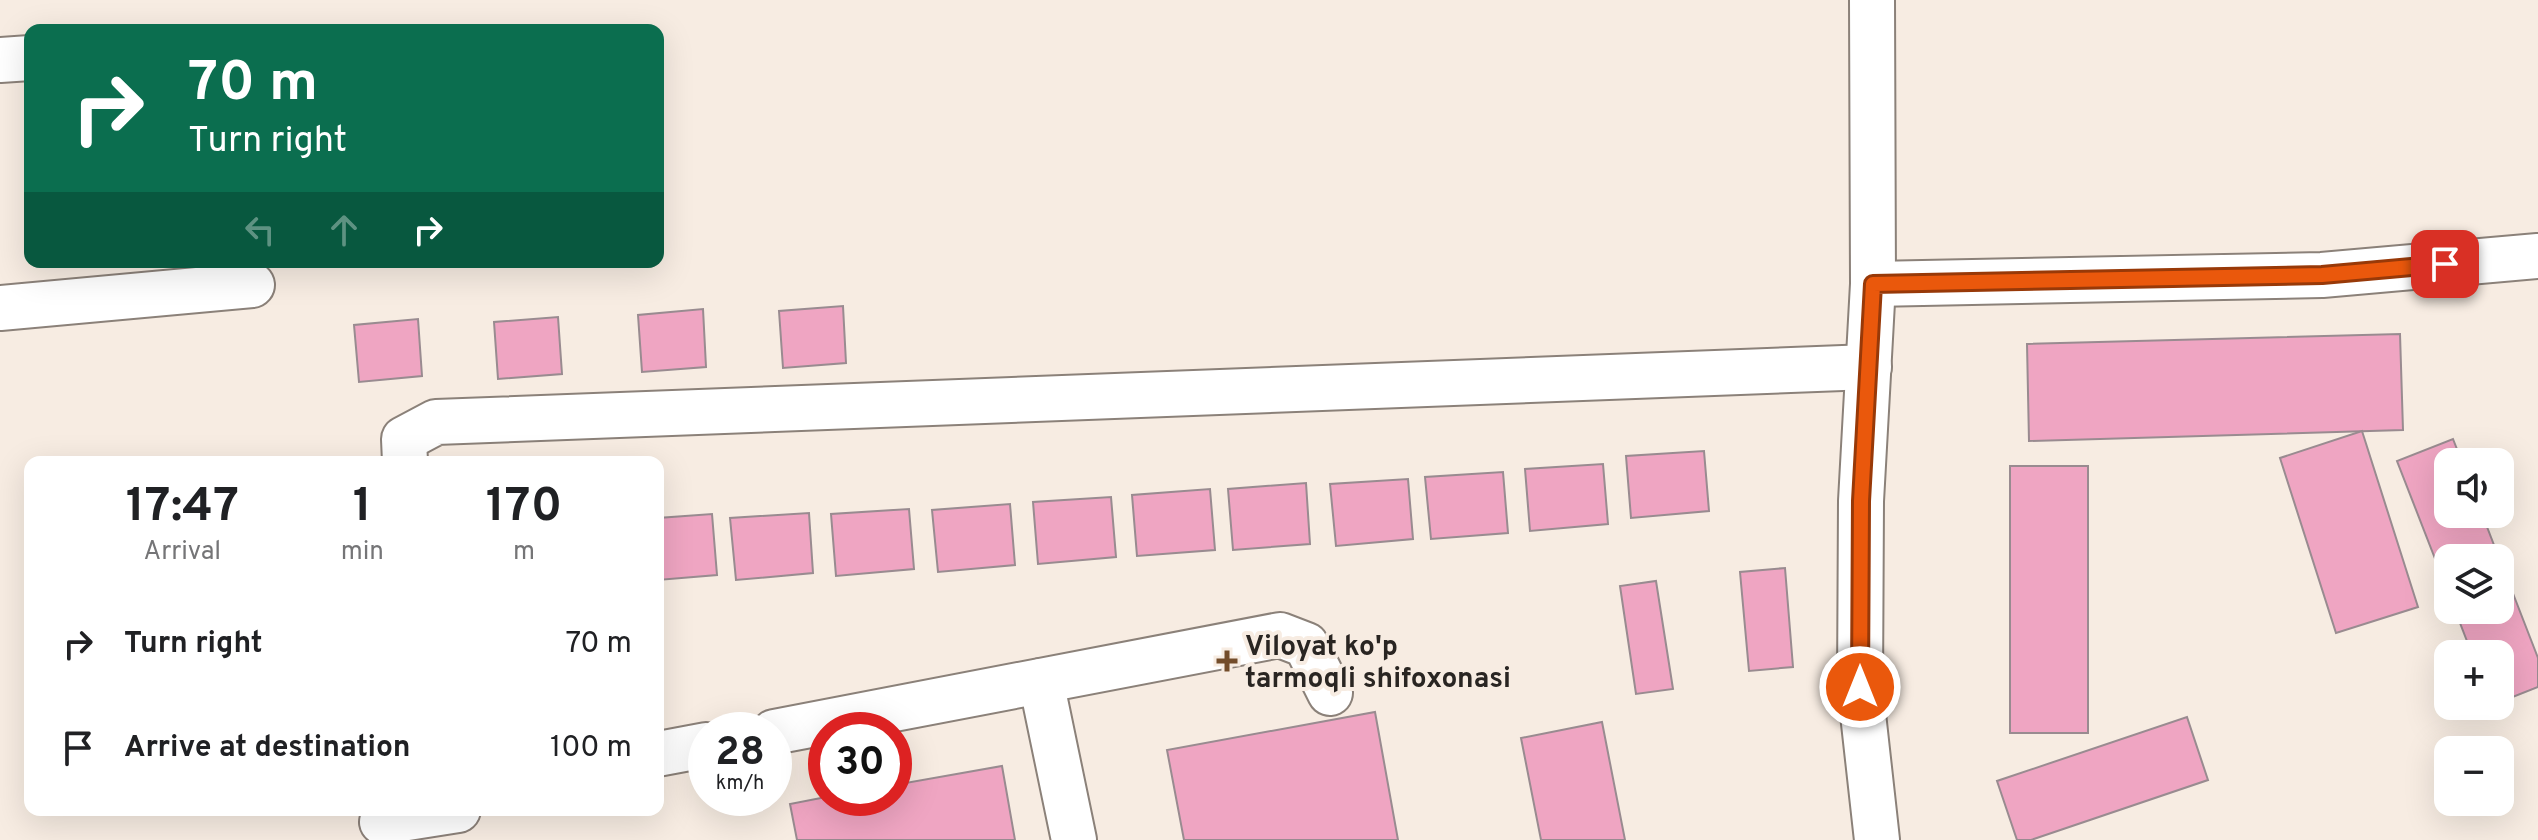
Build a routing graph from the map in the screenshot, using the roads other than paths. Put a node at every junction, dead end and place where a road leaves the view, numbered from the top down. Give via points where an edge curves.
1 (1872, 0) edge
2 (24, 58) edge
3 (0, 60) edge
4 (2538, 256) edge
5 (1873, 284) junction
6 (252, 285) dead end
7 (0, 308) edge
8 (1869, 367) junction
9 (405, 456) edge
10 (1041, 681) junction
11 (1330, 693) dead end
12 (792, 729) edge
13 (688, 748) edge
14 (664, 753) edge
15 (426, 816) edge
16 (383, 824) edge
17 (1074, 840) edge
18 (1877, 840) edge

1 - 5 street
2 - 3 street
4 - 5 street via 2322,275
5 - 8 street
6 - 7 street
8 - 9 street via 436,422 404,439
8 - 18 street via 1861,501 1860,687
10 - 11 street via 1280,635 1306,645
10 - 12 street
10 - 17 street
13 - 14 street
15 - 16 street

